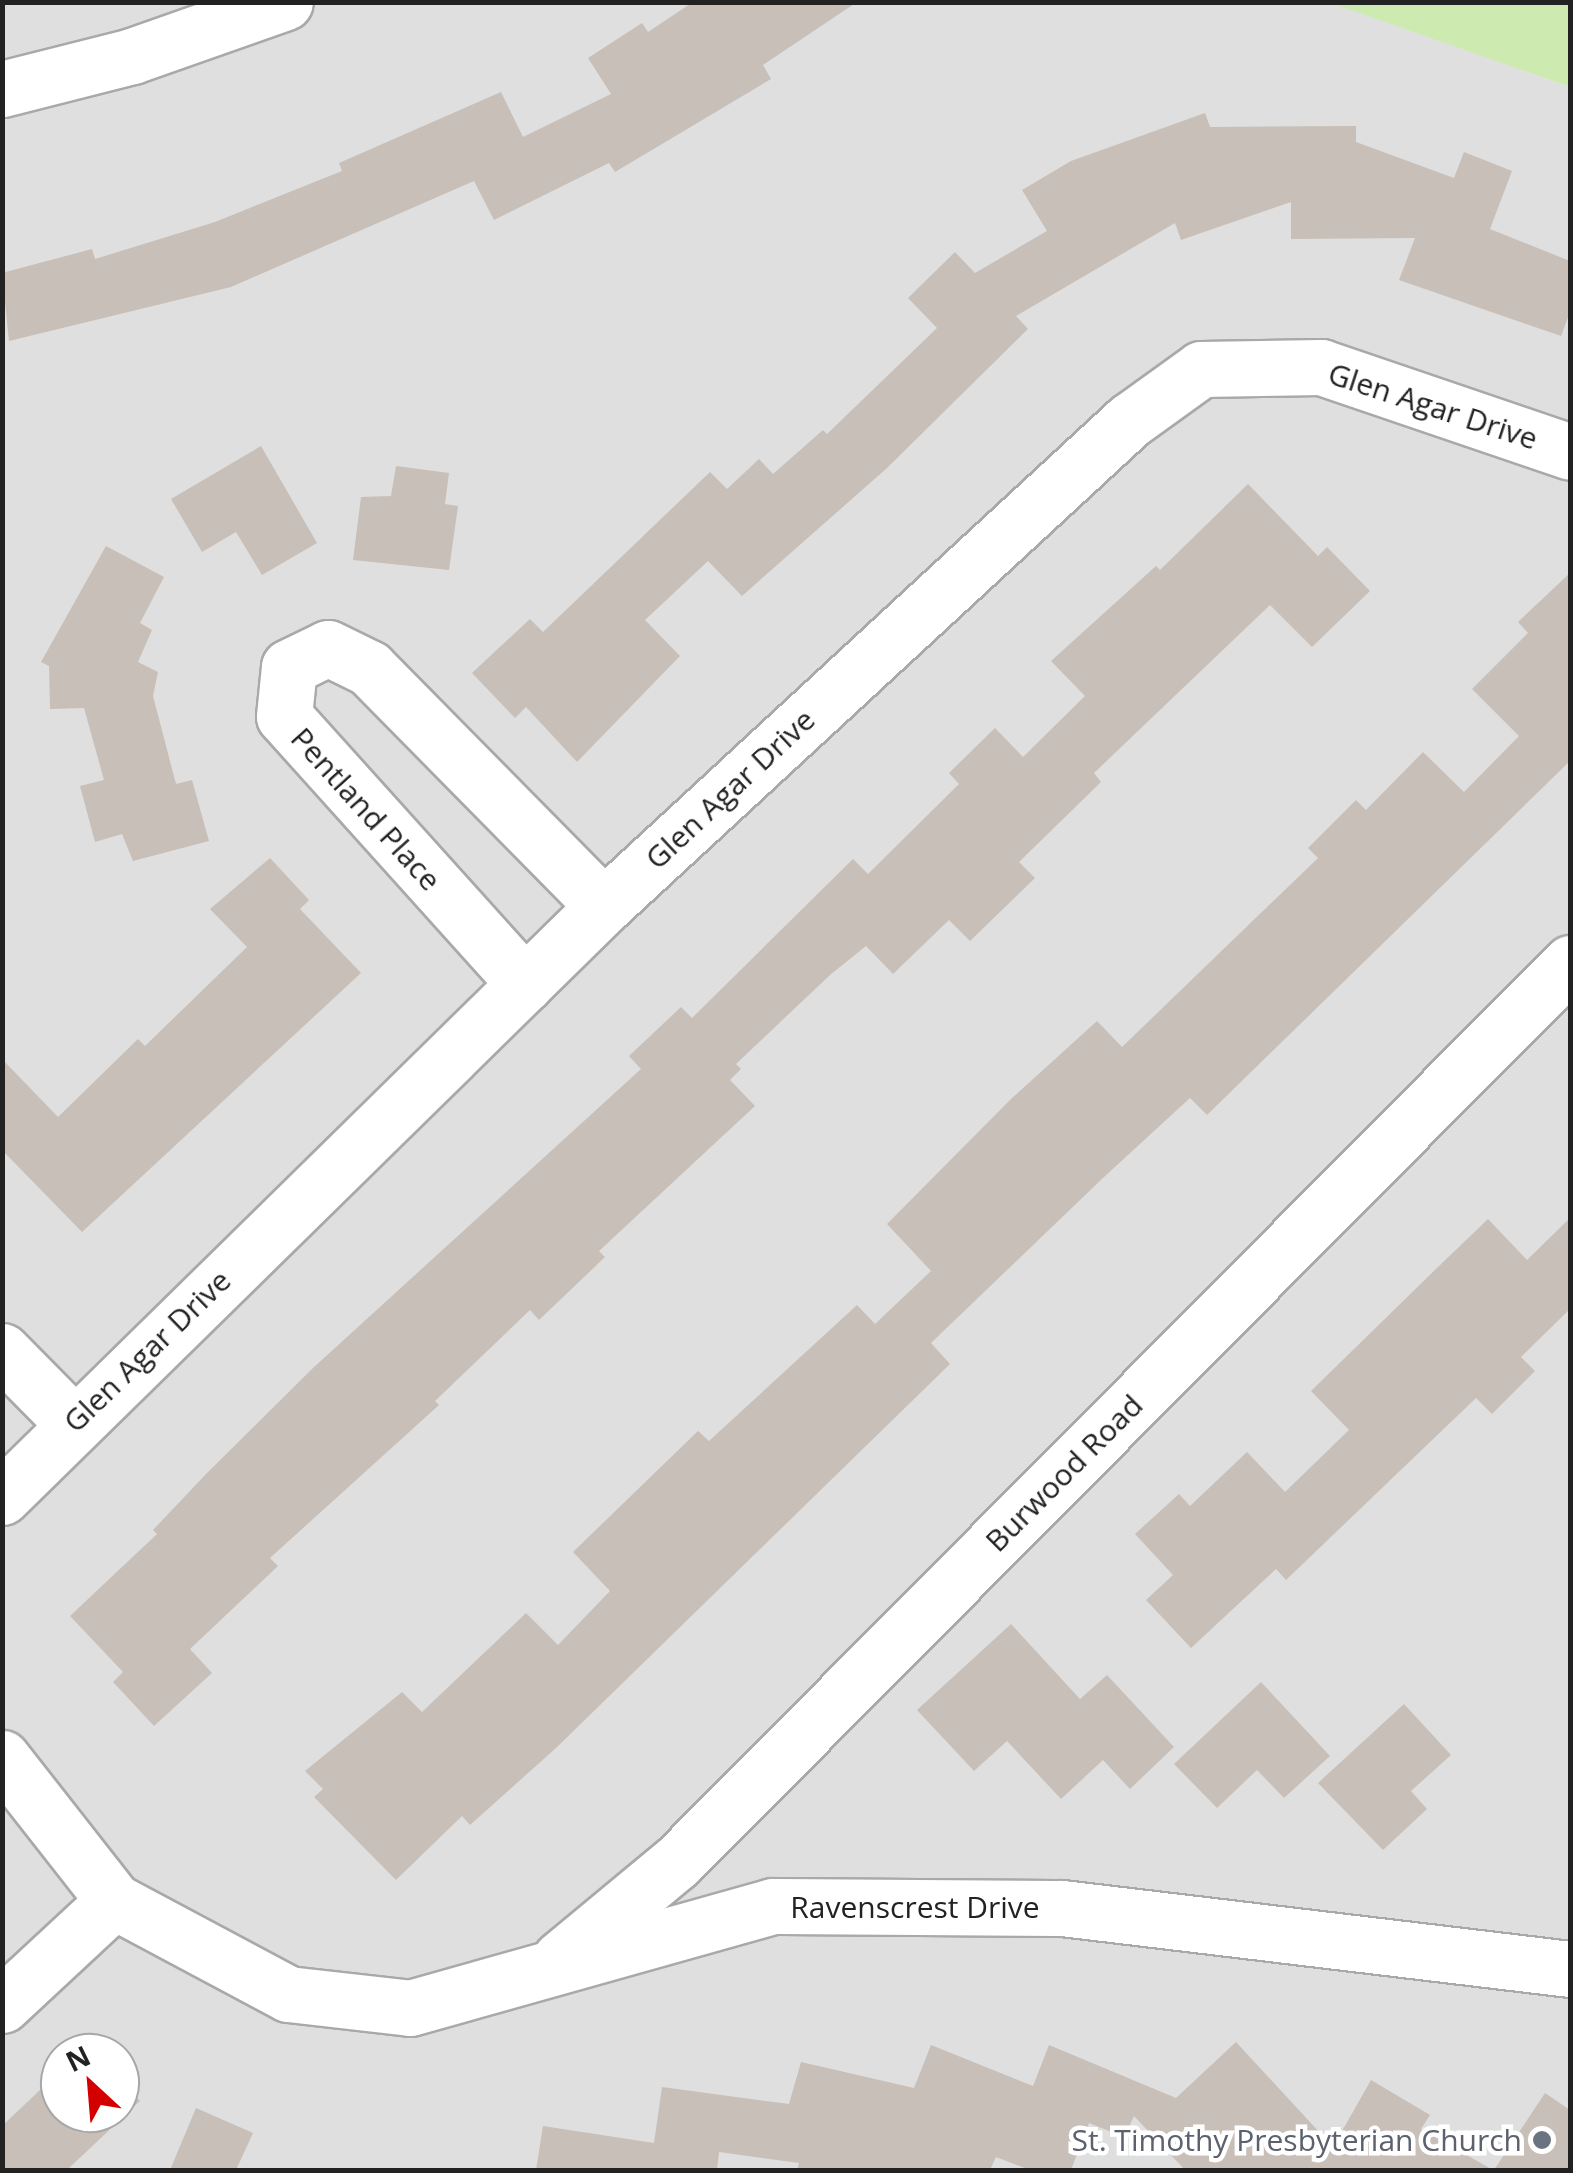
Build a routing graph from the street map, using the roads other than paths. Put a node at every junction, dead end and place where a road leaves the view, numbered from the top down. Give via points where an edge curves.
1 (285, 2) edge
2 (2, 90) edge
3 (1570, 452) edge
4 (604, 906) junction
5 (1570, 963) edge
6 (526, 984) junction
7 (2, 1351) edge
8 (72, 1422) junction
9 (2, 1497) edge
10 (2, 1758) edge
11 (114, 1902) junction
12 (1570, 1970) edge
13 (546, 1971) junction
14 (2, 2006) edge

1 - 2 street via 132,56
3 - 4 street, Glen Agar Drive via 1321,368 1201,369 1129,422
4 - 6 street, Glen Agar Drive
4 - 6 street, Pentland Place via 370,668 328,648 288,667 284,716
5 - 13 street, Burwood Road via 677,1862
6 - 8 street, Glen Agar Drive
7 - 8 street
8 - 9 street, Glen Agar Drive
10 - 11 street
11 - 13 street, Ravenscrest Drive via 288,1994 410,2008
11 - 14 street
12 - 13 street, Ravenscrest Drive via 1062,1908 773,1906

